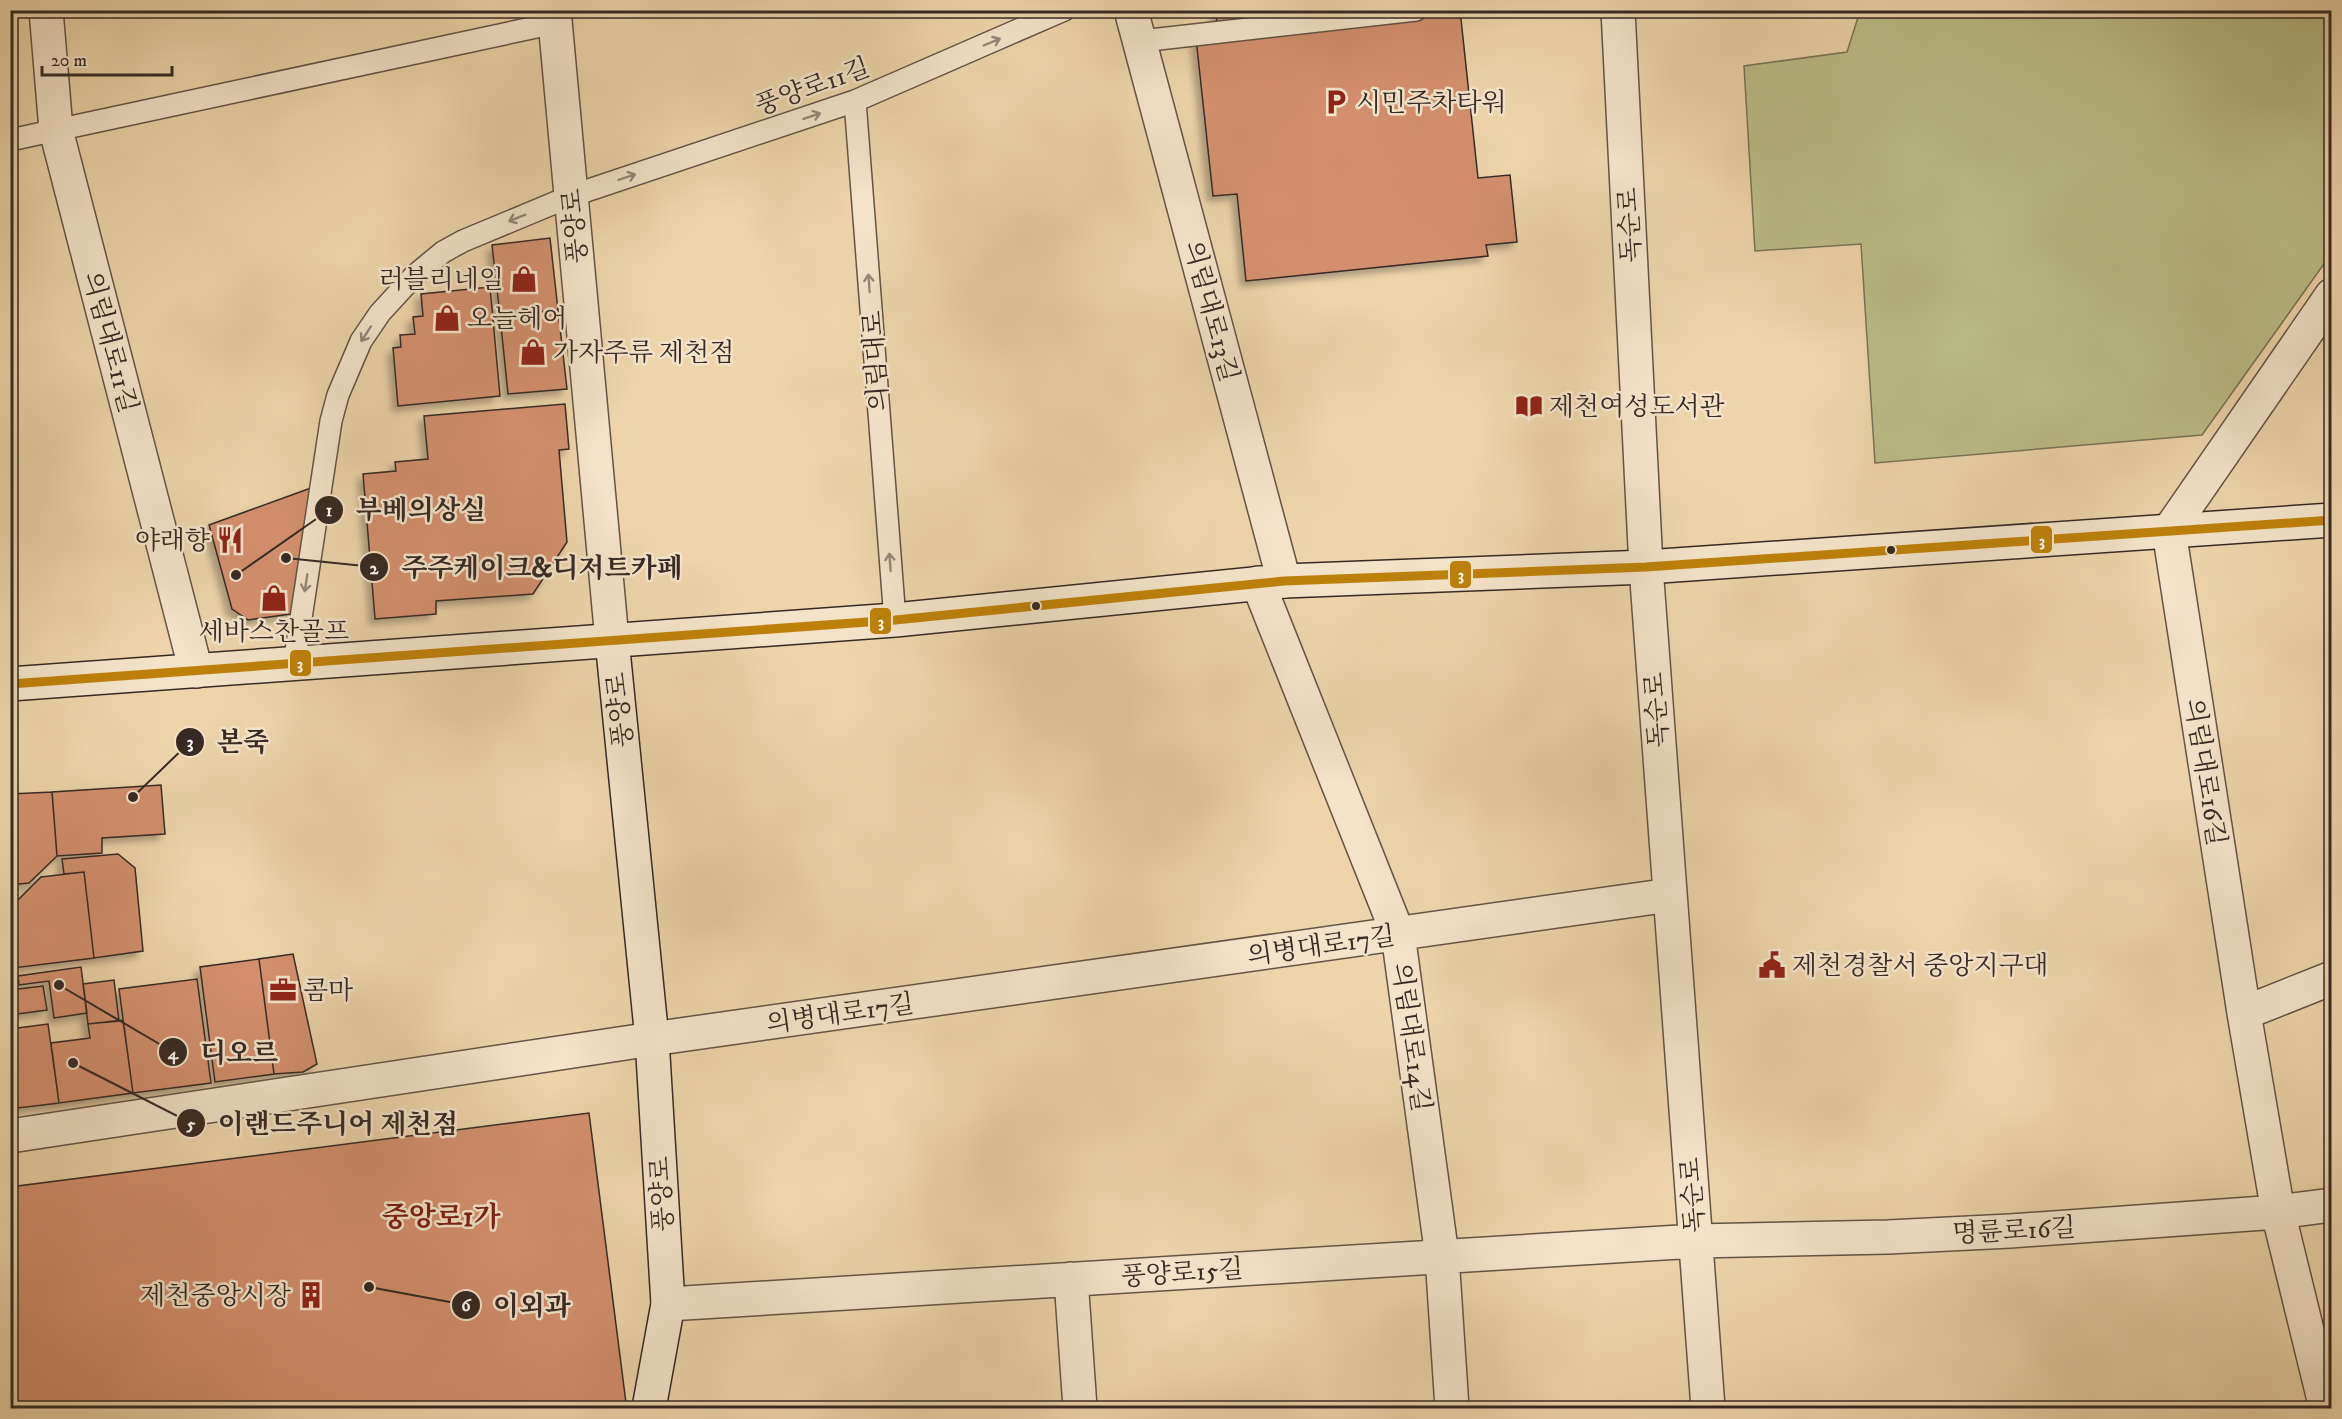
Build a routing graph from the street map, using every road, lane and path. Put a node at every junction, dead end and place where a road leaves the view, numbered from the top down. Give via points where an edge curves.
1 (45, 10) edge
2 (1064, 10) edge
3 (1416, 10) edge
4 (1618, 10) edge
5 (554, 17) edge
6 (1136, 26) edge
7 (855, 101) junction
8 (56, 130) junction
9 (10, 140) edge
10 (571, 196) junction
11 (2331, 295) edge
12 (2331, 520) edge
13 (2169, 531) junction
14 (1646, 567) junction
15 (1271, 582) junction
16 (895, 620) junction
17 (612, 640) junction
18 (294, 664) junction
19 (196, 671) junction
20 (10, 684) edge
21 (1670, 895) junction
22 (1398, 934) junction
23 (2331, 978) edge
24 (2244, 1013) junction
25 (652, 1039) junction
26 (10, 1136) edge
27 (2331, 1205) edge
28 (2278, 1212) junction
29 (1696, 1241) junction
30 (1442, 1256) junction
31 (1071, 1279) junction
32 (668, 1304) junction
33 (649, 1408) edge
34 (1080, 1408) edge
35 (1452, 1408) edge
36 (1708, 1408) edge
37 (2326, 1408) edge

1 - 8 street, 의림대로11길
7 -> 2 lane, 풍양로11길
3 - 6 lane, 의림대로13길
4 - 14 street, 독순로
5 - 8 lane
5 - 10 street, 풍양로
6 - 15 street, 의림대로13길
10 -> 7 lane, 풍양로11길
16 -> 7 lane, 의림대로
8 - 9 lane
8 - 19 street, 의림대로11길
10 - 17 street, 풍양로
10 -> 18 lane, 풍양로11길 via 442,252 380,313 361,341 331,421
11 - 13 street
12 - 13 street
13 - 14 street
13 - 24 street, 의림대로16길
14 - 15 street
14 - 21 street, 독순로
15 - 16 street
15 - 22 street, 의림대로14길
16 - 17 street
17 - 18 street
17 - 25 street, 풍양로
18 - 19 street
19 - 20 street
21 - 22 street, 의병대로17길
21 - 29 street, 독순로
22 - 25 street, 의병대로17길
22 - 30 street, 의림대로14길
23 - 24 street
24 - 28 street, 의림대로16길
25 - 26 street, 의병대로17길
25 - 32 street, 풍양로
27 - 28 street, 명륜로16길
28 - 29 street, 명륜로16길 via 1977,1233
28 - 37 street, 의림대로16길
29 - 30 street, 풍양로15길
29 - 36 street, 독순로
30 - 31 street, 풍양로15길
30 - 35 street, 의림대로14길
31 - 32 street, 풍양로15길
31 - 34 street
32 - 33 street, 풍양로

